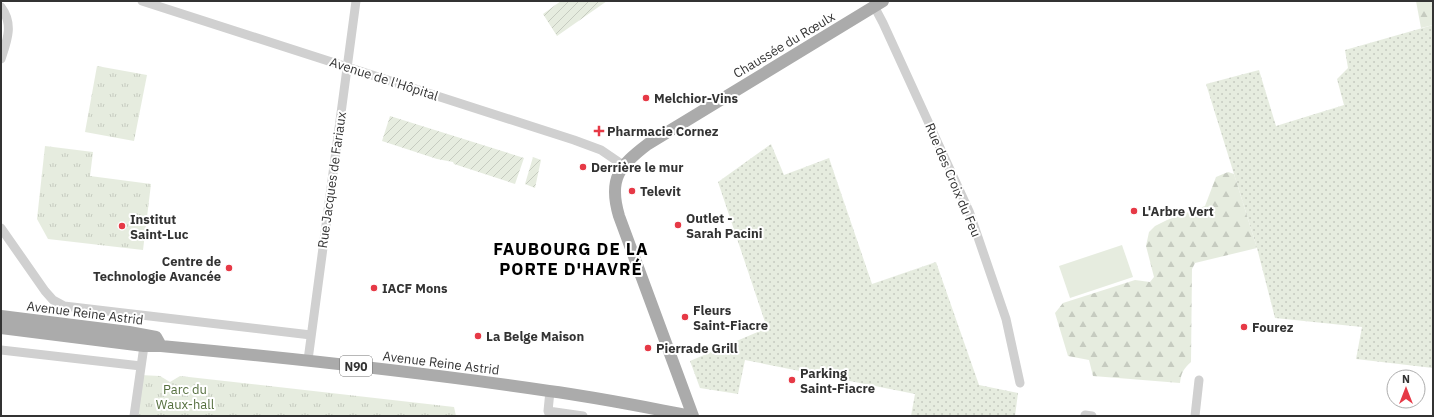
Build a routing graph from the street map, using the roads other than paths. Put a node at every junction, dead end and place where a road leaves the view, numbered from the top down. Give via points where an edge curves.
1 (142, 1) edge
2 (356, 1) edge
3 (878, 4) edge
4 (1, 7) edge
5 (1, 59) edge
6 (347, 66) junction
7 (623, 165) junction
8 (1, 228) edge
9 (1, 309) edge
10 (1, 316) edge
11 (27, 320) junction
12 (1, 328) edge
13 (311, 335) junction
14 (144, 346) junction
15 (161, 346) junction
16 (1, 350) edge
17 (308, 360) junction
18 (141, 366) junction
19 (1199, 380) dead end
20 (1020, 383) dead end
21 (550, 391) junction
22 (549, 413) edge
23 (134, 416) edge
24 (583, 416) edge
25 (692, 416) edge
26 (1196, 416) edge

1 - 6 street, Avenue de l'Hôpital
2 - 6 street, Rue Jacques de Fariaux
3 - 7 main road, Chaussée du Rœulx via 648,144
3 - 20 street, Rue des Croix du Feu via 883,23 969,211 1006,319
4 - 5 street via 9,23 9,36
6 - 7 street, Avenue de l'Hôpital via 574,140 600,150
6 - 13 street, Rue Jacques de Fariaux
7 - 25 main road, Chaussée du Rœulx via 614,193 617,210
8 - 13 street, Avenue Reine Astrid via 45,291 53,300 64,306
9 - 11 main road via 18,311
10 - 11 main road, Avenue Reine Astrid
11 - 15 main road, Avenue Reine Astrid via 156,337
12 - 14 main road, Avenue Reine Astrid / N90
13 - 17 street, Rue Jacques de Fariaux
14 - 15 main road, Avenue Reine Astrid / N90
14 - 18 street
15 - 17 main road, Avenue Reine Astrid / N90
16 - 18 street
17 - 21 main road, Avenue Reine Astrid / N90
18 - 23 street
19 - 26 street
21 - 22 street
21 - 25 main road, Avenue Reine Astrid / N90
22 - 24 street

